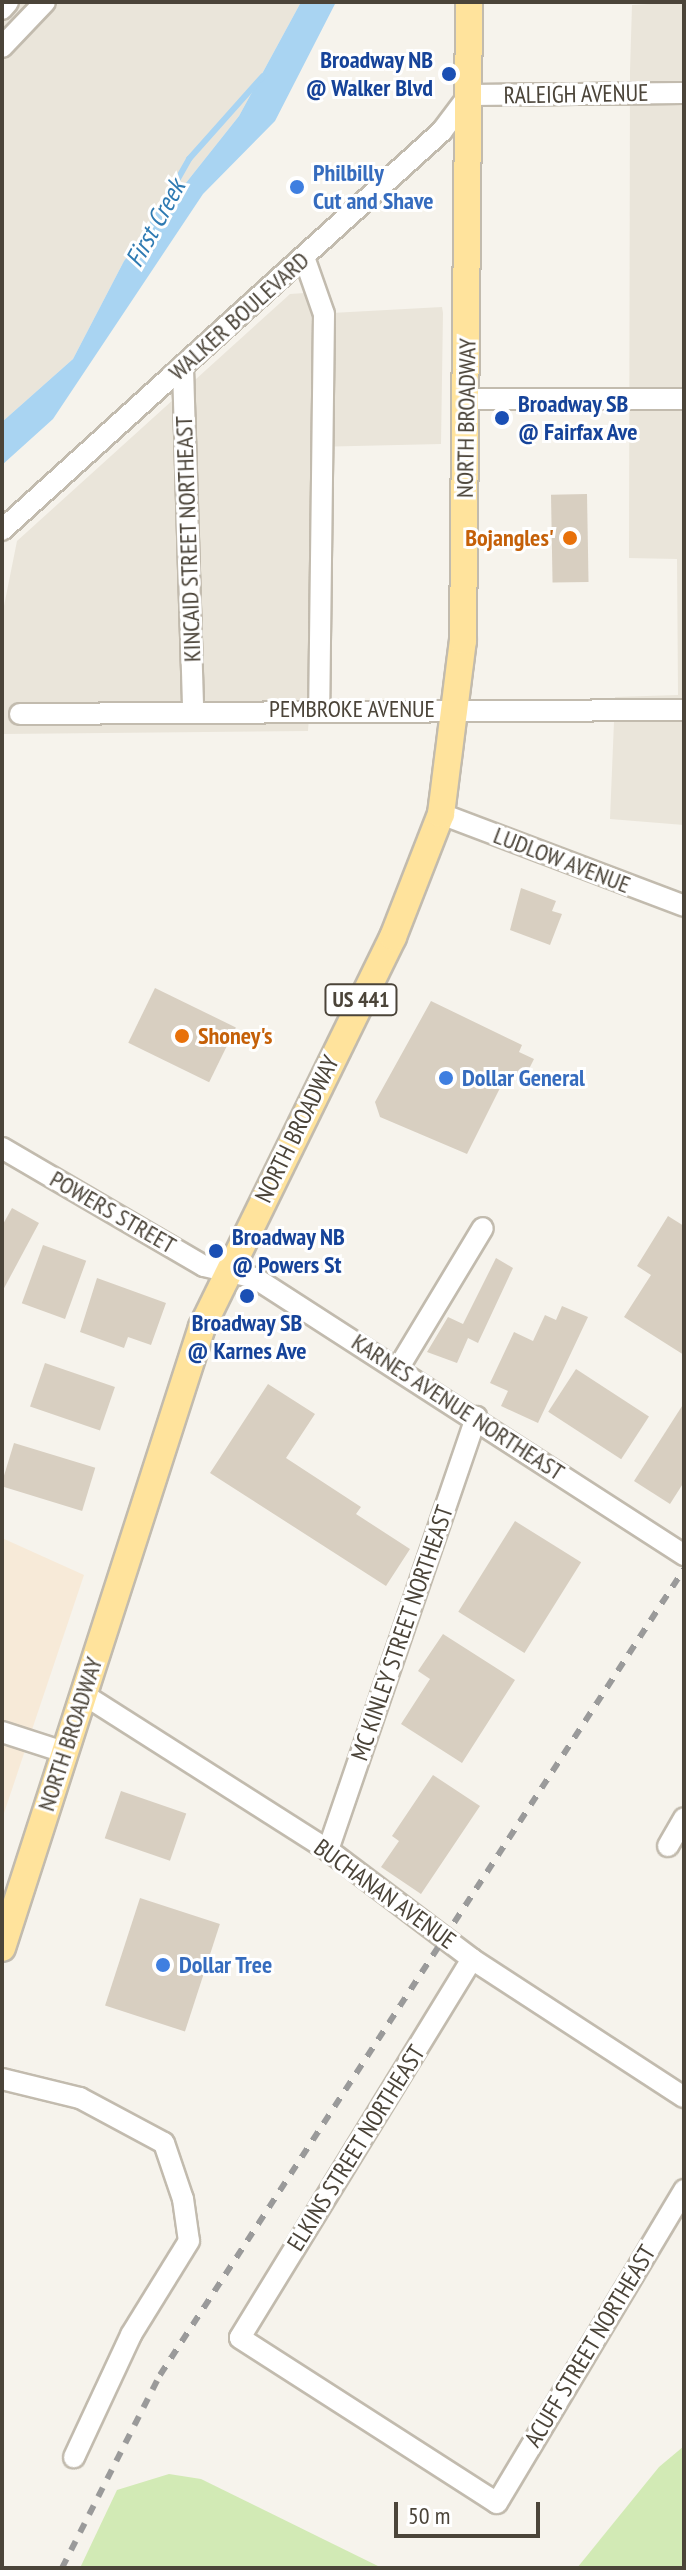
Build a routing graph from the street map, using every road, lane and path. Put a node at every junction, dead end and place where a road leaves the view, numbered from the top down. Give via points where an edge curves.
1 (8, 2) edge
2 (45, 2) edge
3 (469, 2) edge
4 (2, 9) edge
5 (2, 47) edge
6 (684, 93) edge
7 (469, 95) junction
8 (304, 257) junction
9 (183, 368) junction
10 (467, 399) junction
11 (684, 399) edge
12 (2, 530) edge
13 (458, 708) junction
14 (319, 709) junction
15 (193, 710) junction
16 (684, 710) edge
17 (20, 714) dead end
18 (441, 814) junction
19 (684, 906) edge
20 (2, 1148) edge
21 (483, 1228) dead end
22 (227, 1269) junction
23 (399, 1367) junction
24 (476, 1417) junction
25 (684, 1555) edge
26 (83, 1694) junction
27 (2, 1732) edge
28 (64, 1752) junction
29 (684, 1818) edge
30 (668, 1846) dead end
31 (328, 1850) junction
32 (2, 1948) edge
33 (472, 1959) junction
34 (2, 2079) edge
35 (684, 2097) edge
36 (684, 2190) edge
37 (74, 2457) dead end
38 (497, 2503) joint

1 - 4 street
2 - 5 street
3 - 7 main road, NORTH BROADWAY / US 441
6 - 7 street, RALEIGH AVENUE
7 - 8 street, WALKER BOULEVARD via 442,131
7 - 10 main road, NORTH BROADWAY / US 441
8 - 9 street, WALKER BOULEVARD
8 - 14 street via 324,314
9 - 12 street, WALKER BOULEVARD
9 - 15 street, KINCAID STREET NORTHEAST
10 - 11 street
10 - 13 main road, NORTH BROADWAY / US 441
13 - 14 street, PEMBROKE AVENUE
13 - 16 street, PEMBROKE AVENUE
13 - 18 main road, NORTH BROADWAY / US 441
14 - 15 street, PEMBROKE AVENUE
15 - 17 street, PEMBROKE AVENUE
18 - 19 street, LUDLOW AVENUE
18 - 22 main road, NORTH BROADWAY / US 441 via 393,937
20 - 22 street, POWERS STREET via 204,1266
21 - 23 street
22 - 23 street, KARNES AVENUE NORTHEAST via 255,1278
22 - 26 main road, NORTH BROADWAY / US 441 via 202,1327
23 - 24 street, KARNES AVENUE NORTHEAST
24 - 25 street, KARNES AVENUE NORTHEAST
24 - 31 street, MC KINLEY STREET NORTHEAST
26 - 28 main road, NORTH BROADWAY / US 441
26 - 31 street, BUCHANAN AVENUE
27 - 28 street
28 - 32 main road, NORTH BROADWAY / US 441
29 - 30 street
31 - 33 street, BUCHANAN AVENUE
33 - 35 street, BUCHANAN AVENUE
33 - 38 street, ELKINS STREET NORTHEAST via 240,2338
34 - 37 street via 80,2098 164,2143 183,2199 189,2241 131,2335
36 - 38 street, ACUFF STREET NORTHEAST

